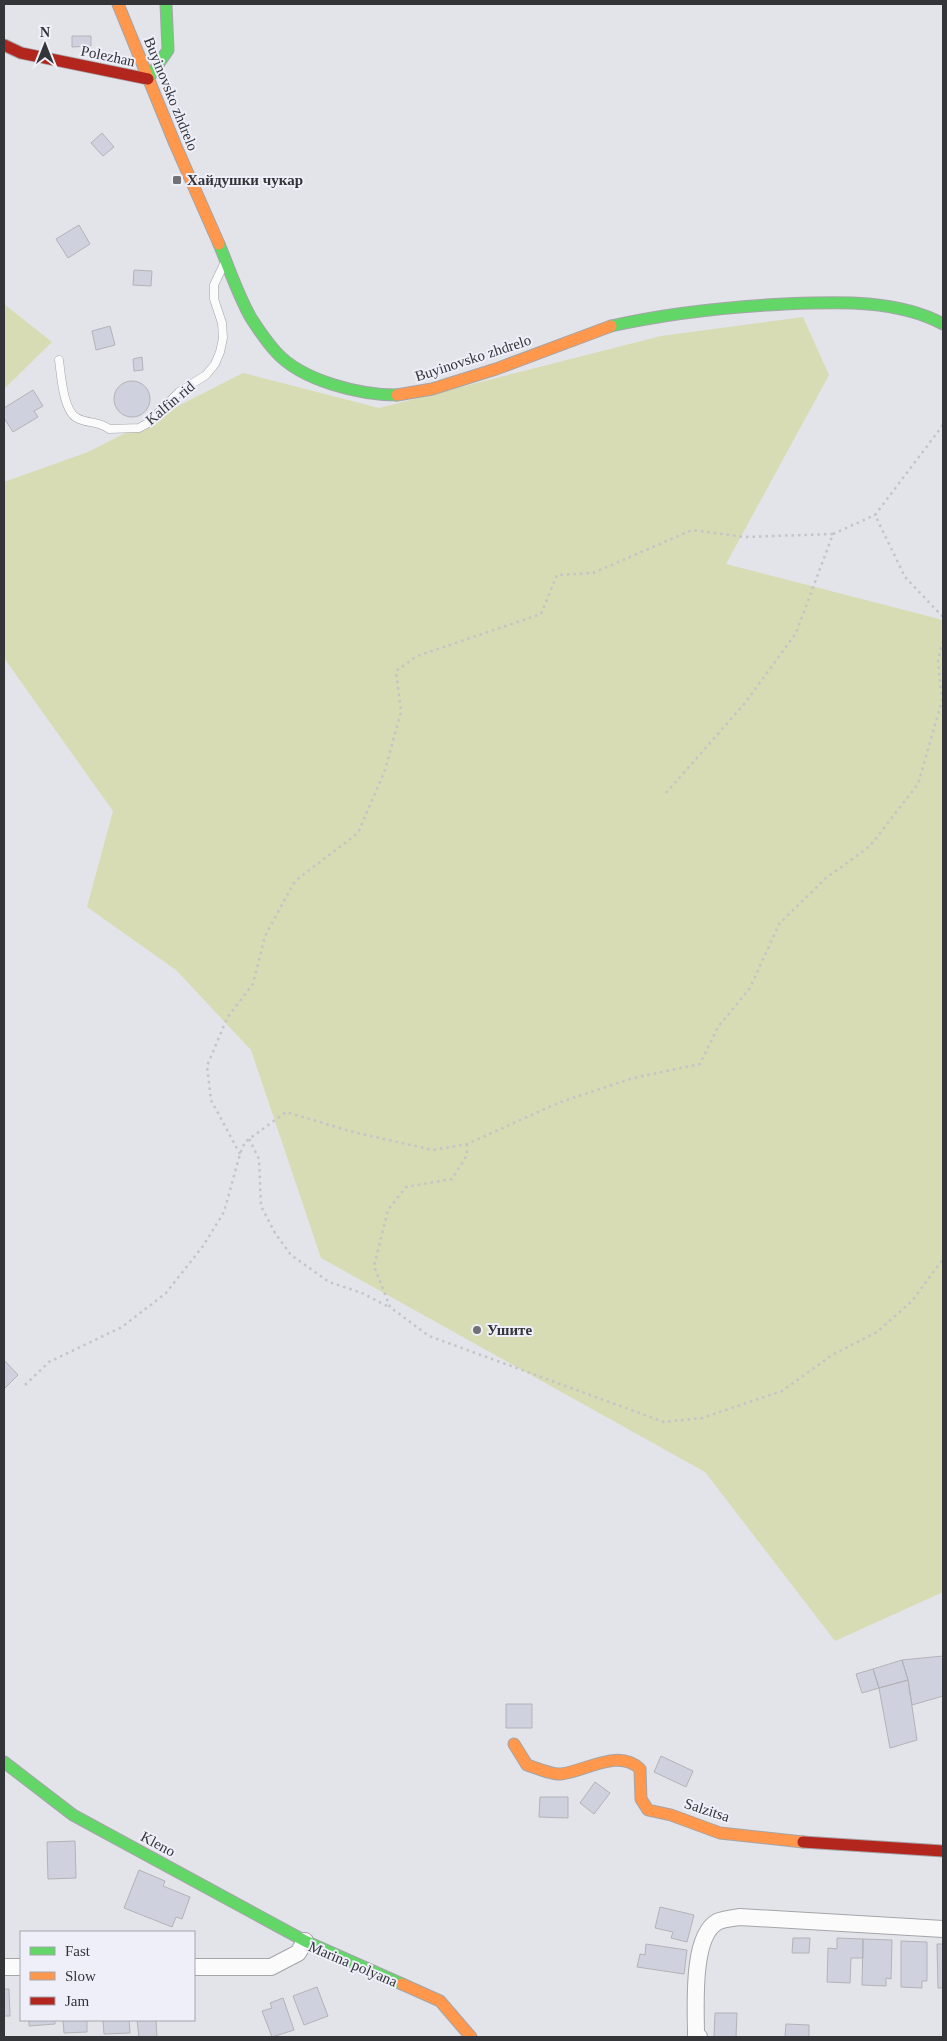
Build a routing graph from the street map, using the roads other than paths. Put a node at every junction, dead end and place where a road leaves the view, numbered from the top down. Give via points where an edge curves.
1 (118, 4) edge
2 (166, 4) edge
3 (4, 45) edge
4 (148, 80) junction
5 (225, 262) junction
6 (943, 324) edge
7 (59, 360) dead end
8 (514, 1744) dead end
9 (4, 1762) edge
10 (943, 1851) edge
11 (943, 1929) edge
12 (305, 1941) junction
13 (4, 1967) edge
14 (20, 1967) edge
15 (195, 1967) edge
16 (471, 2037) edge
17 (699, 2037) edge

1 - 4 street, Buyinovsko zhdrelo
2 - 4 street via 168,50
3 - 4 street, Polezhan via 22,53
4 - 5 street, Buyinovsko zhdrelo
5 - 6 street, Buyinovsko zhdrelo via 251,317 277,353 305,373 350,390 375,395 402,395 432,389 496,369 604,328 652,317 716,309 834,302 870,304 928,316
5 - 7 lane, Kalfin rid via 214,285 223,338 215,364 206,375 179,392 148,423 139,428 110,429 75,417 62,386
8 - 10 street, Salzitsa via 527,1765 560,1774 619,1759 635,1764 640,1769 641,1799 648,1810 671,1814 720,1833 796,1842
9 - 12 street, Kleno via 73,1815
11 - 17 street via 740,1917 717,1922 701,1942 695,1996 696,2035
12 - 15 street, Marina polyana via 298,1953 271,1967
12 - 16 street, Marina polyana via 440,2001
13 - 14 street

